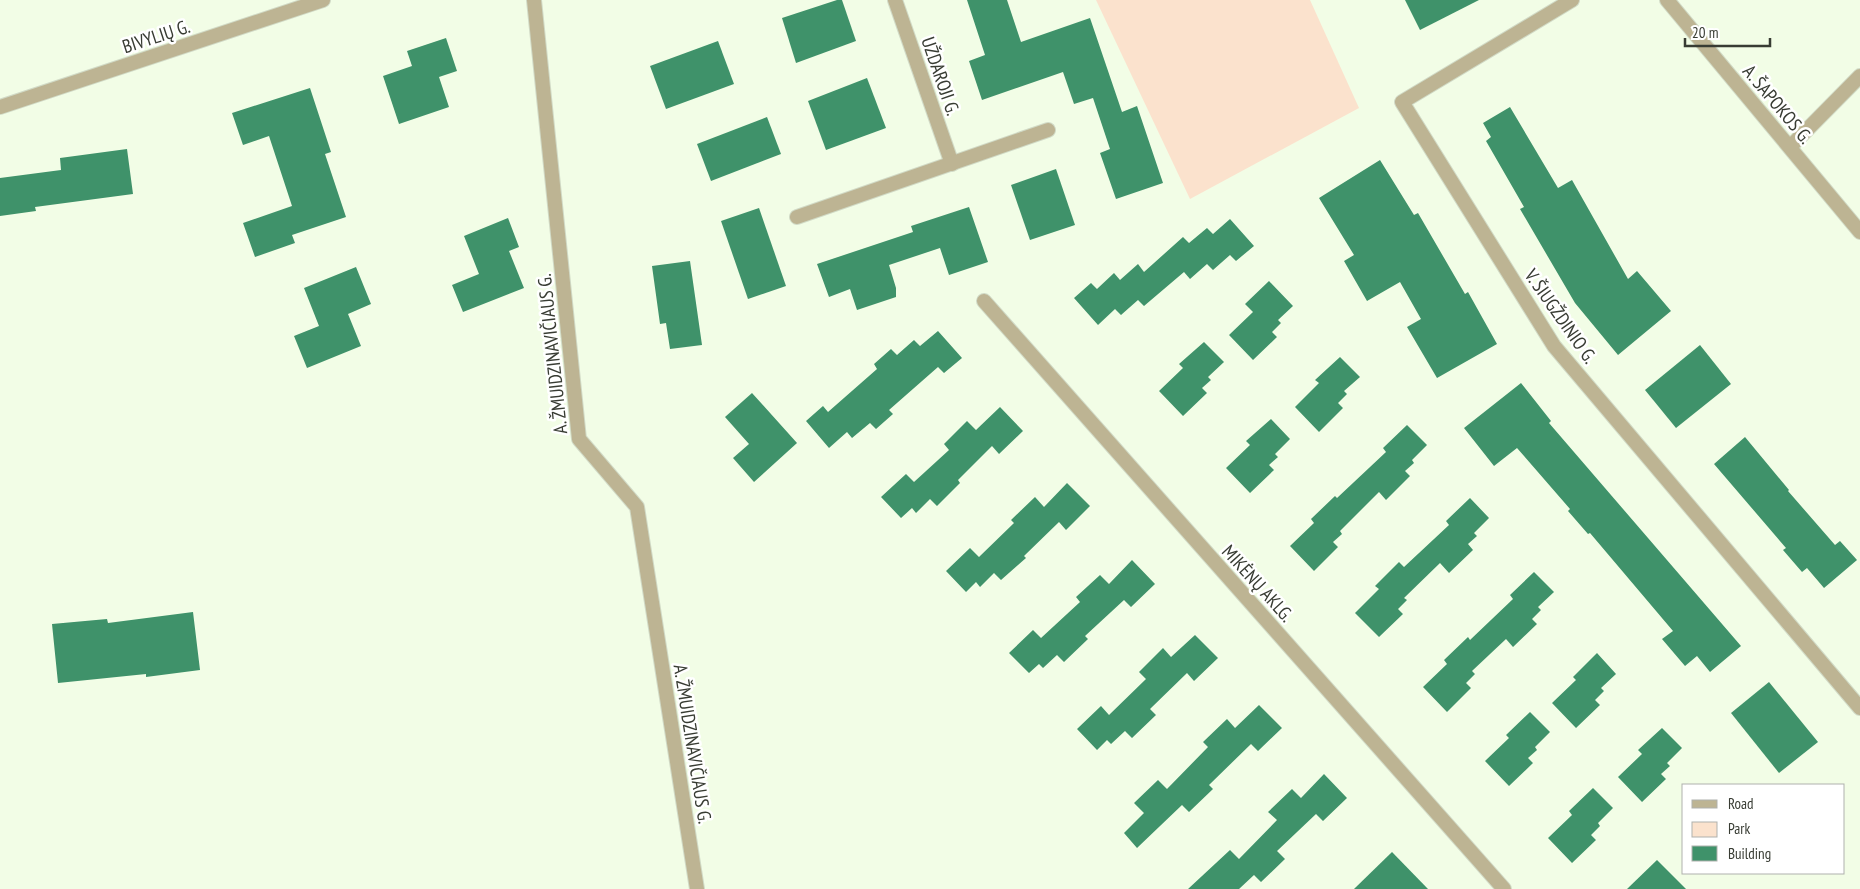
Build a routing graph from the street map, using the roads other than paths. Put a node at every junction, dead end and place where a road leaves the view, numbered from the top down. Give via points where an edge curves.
1 (324, 0) edge
2 (534, 0) edge
3 (894, 0) edge
4 (1572, 0) edge
5 (1667, 0) edge
6 (1860, 76) edge
7 (0, 107) edge
8 (1048, 130) dead end
9 (1790, 147) junction
10 (952, 164) junction
11 (797, 217) dead end
12 (1860, 232) edge
13 (984, 301) dead end
14 (1860, 708) edge
15 (697, 889) edge
16 (1504, 889) edge

1 - 7 street, BIVYLIŲ G.
2 - 15 street, A. ŽMUIDZINAVIČIAUS G. via 579,439 637,506
3 - 10 street, UŽDAROJI G.
4 - 14 street, V. ŠIUGŽDINIO G. via 1402,102 1554,346
5 - 9 street, A. ŠAPOKOS G.
6 - 9 street
8 - 10 street
9 - 12 street, A. ŠAPOKOS G.
10 - 11 street
13 - 16 street, MIKĖNŲ AKLG.

